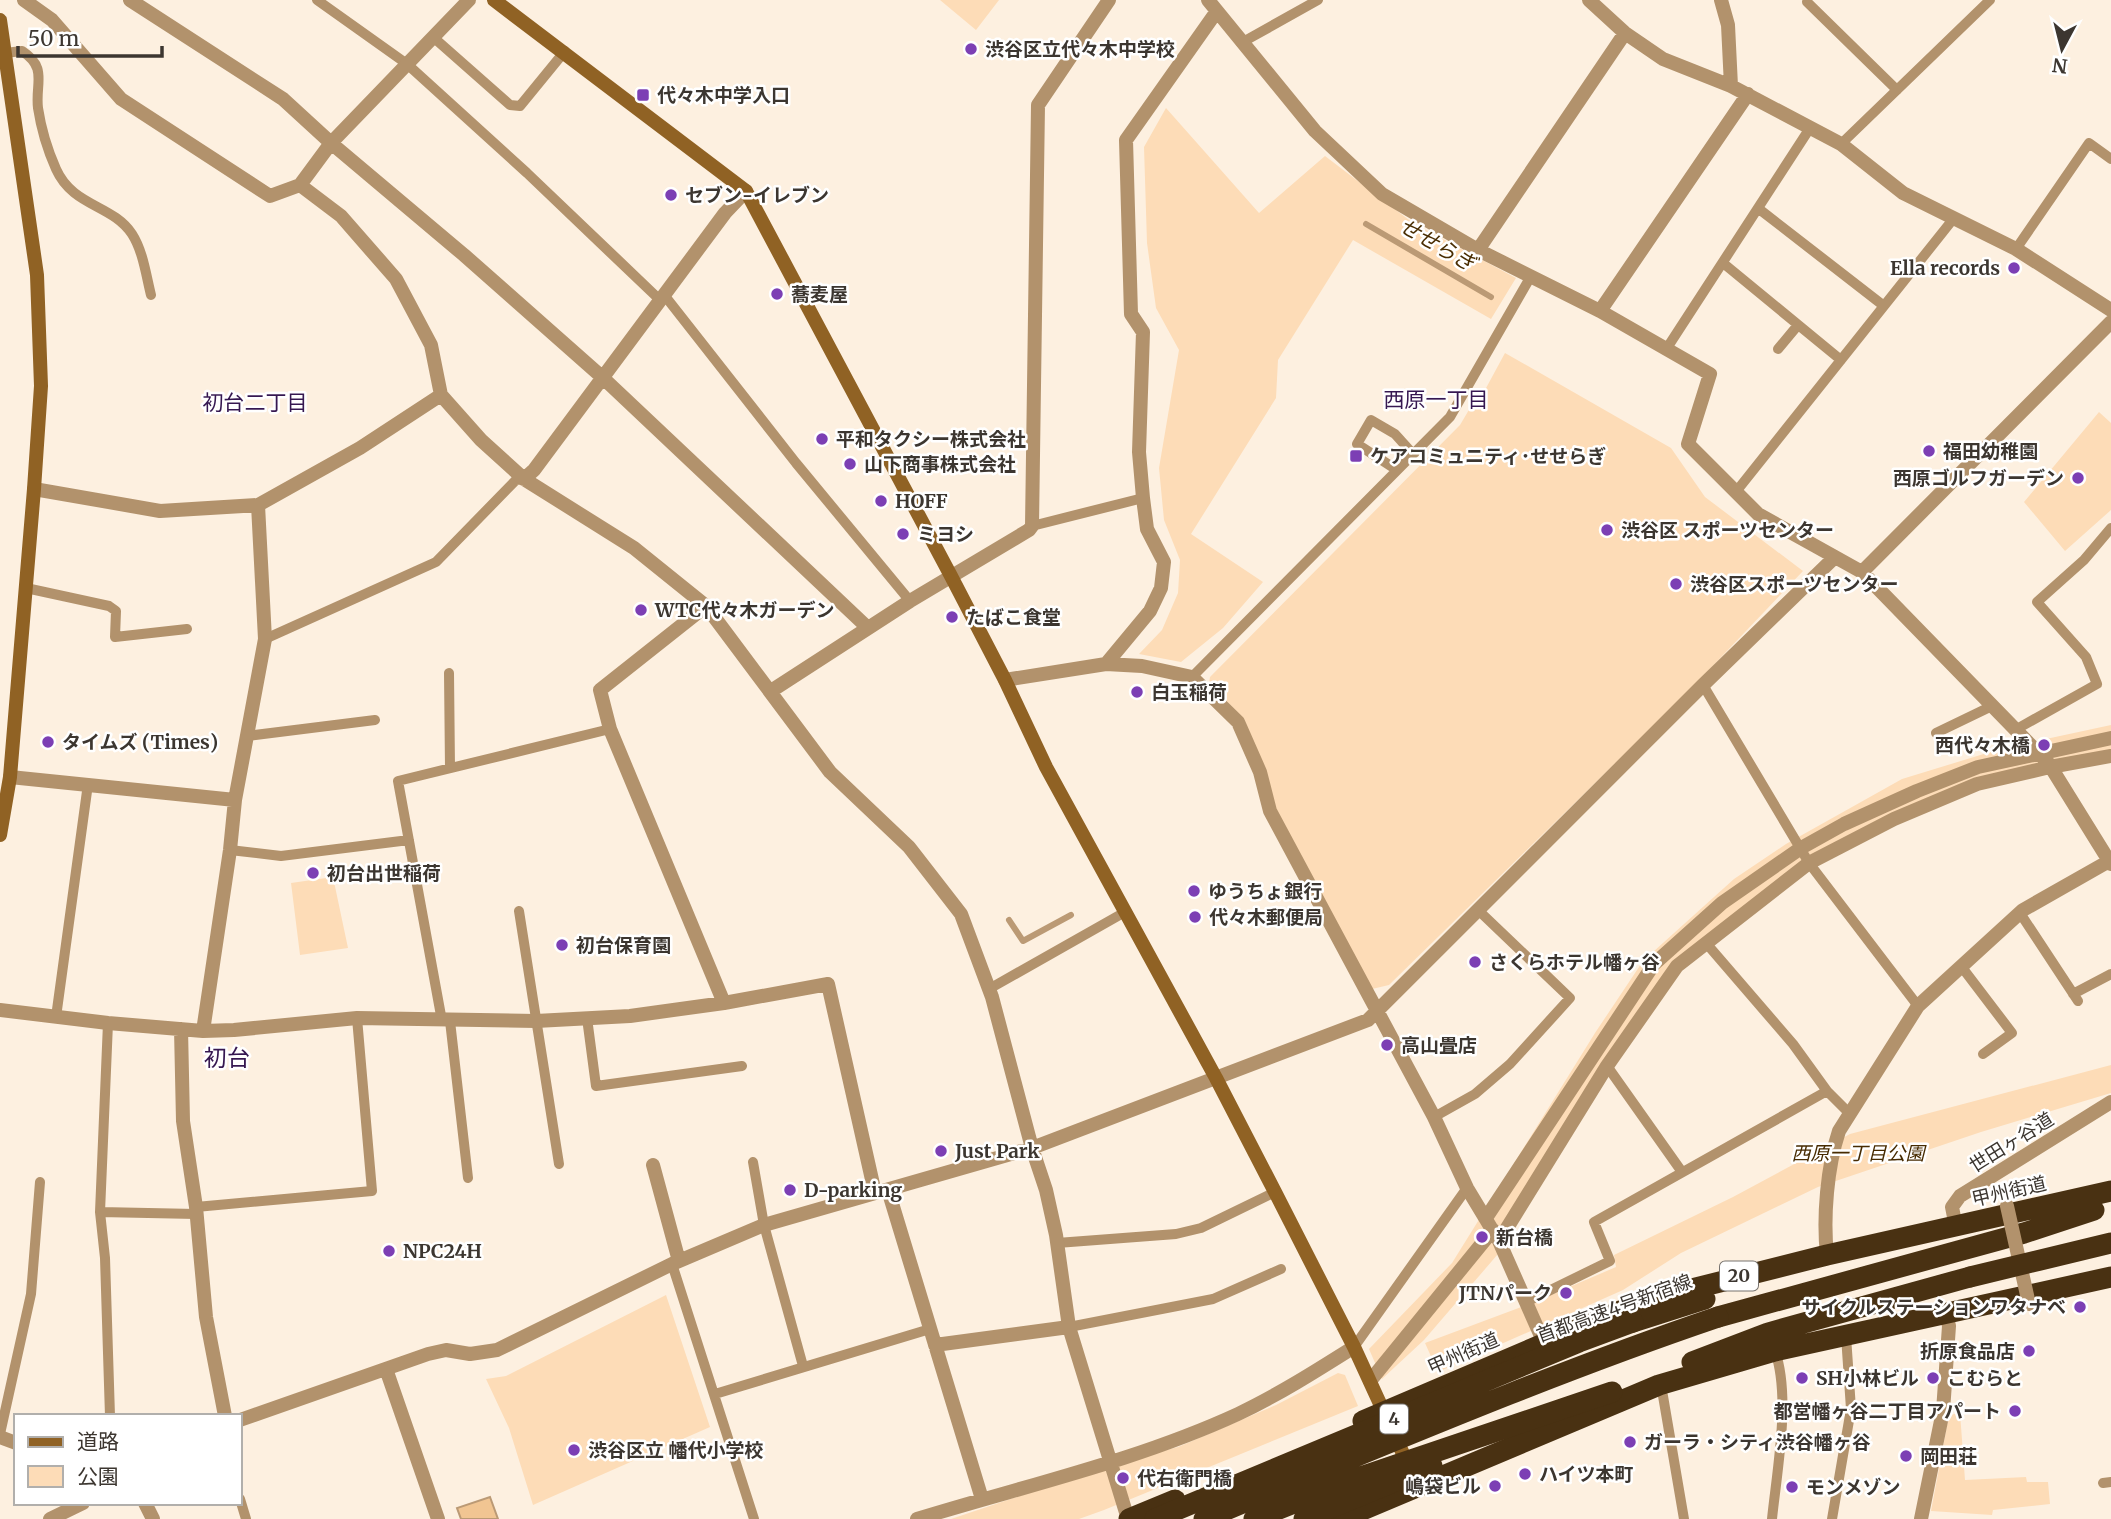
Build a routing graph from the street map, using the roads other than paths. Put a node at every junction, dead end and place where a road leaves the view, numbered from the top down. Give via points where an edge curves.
1 (24, 0) edge
2 (130, 0) edge
3 (317, 0) edge
4 (469, 0) edge
5 (494, 0) edge
6 (1109, 0) edge
7 (1318, 0) edge
8 (1589, 0) edge
9 (1721, 0) edge
10 (1990, 0) edge
11 (1808, 2) dead end
12 (1213, 6) edge
13 (0, 20) edge
14 (1625, 33) junction
15 (433, 37) junction
16 (1241, 43) junction
17 (565, 51) junction
18 (5, 53) junction
19 (407, 64) junction
20 (1731, 86) junction
21 (1897, 90) junction
22 (1748, 94) junction
23 (1810, 128) junction
24 (331, 143) junction
25 (1841, 144) junction
26 (2111, 159) edge
27 (300, 186) junction
28 (746, 191) junction
29 (1759, 209) junction
30 (1954, 218) junction
31 (1478, 250) junction
32 (2016, 250) junction
33 (1723, 263) junction
34 (1531, 276) junction
35 (151, 295) dead end
36 (663, 298) junction
37 (1884, 306) junction
38 (2111, 310) edge
39 (1600, 311) junction
40 (2111, 322) edge
41 (1798, 324) junction
42 (1667, 348) junction
43 (1778, 349) dead end
44 (1841, 360) junction
45 (602, 377) junction
46 (441, 395) junction
47 (1413, 454) junction
48 (1397, 470) junction
49 (524, 479) junction
50 (34, 489) junction
51 (1735, 493) junction
52 (1143, 498) junction
53 (258, 505) junction
54 (1032, 526) junction
55 (2110, 532) edge
56 (1835, 557) junction
57 (1862, 572) junction
58 (951, 576) junction
59 (26, 588) junction
60 (910, 601) junction
61 (706, 606) junction
62 (868, 628) junction
63 (187, 629) dead end
64 (265, 639) junction
65 (1106, 664) junction
66 (449, 673) dead end
67 (1192, 677) junction
68 (1005, 680) junction
69 (1703, 685) junction
70 (771, 691) junction
71 (1992, 706) junction
72 (375, 720) dead end
73 (610, 729) junction
74 (2015, 730) junction
75 (1937, 733) dead end
76 (247, 736) junction
77 (2111, 738) edge
78 (6, 752) edge
79 (2039, 755) junction
80 (2111, 756) edge
81 (2050, 767) junction
82 (450, 768) junction
83 (10, 776) junction
84 (88, 785) junction
85 (235, 800) junction
86 (0, 835) edge
87 (409, 840) junction
88 (1801, 848) junction
89 (230, 850) junction
90 (2110, 862) edge
91 (1809, 863) junction
92 (1478, 910) junction
93 (519, 911) dead end
94 (1125, 912) junction
95 (2020, 913) junction
96 (1706, 943) junction
97 (1962, 966) junction
98 (2111, 974) edge
99 (989, 989) junction
100 (724, 1003) junction
101 (1918, 1006) junction
102 (0, 1010) edge
103 (1378, 1012) junction
104 (56, 1017) junction
105 (357, 1018) junction
106 (587, 1018) junction
107 (446, 1021) junction
108 (536, 1021) junction
109 (108, 1023) junction
110 (181, 1030) junction
111 (203, 1031) junction
112 (1983, 1054) dead end
113 (742, 1066) dead end
114 (1607, 1066) junction
115 (1216, 1078) junction
116 (1826, 1091) junction
117 (2111, 1102) edge
118 (1850, 1114) junction
119 (1434, 1117) junction
120 (1032, 1148) junction
121 (753, 1162) dead end
122 (559, 1164) dead end
123 (653, 1165) dead end
124 (1682, 1172) junction
125 (468, 1178) dead end
126 (40, 1182) dead end
127 (1467, 1188) junction
128 (2111, 1191) edge
129 (881, 1192) junction
130 (1275, 1192) junction
131 (2007, 1206) dead end
132 (2103, 1208) edge
133 (196, 1210) junction
134 (100, 1212) junction
135 (764, 1225) junction
136 (1956, 1227) junction
137 (1493, 1229) junction
138 (1057, 1243) junction
139 (2111, 1243) edge
140 (1827, 1255) junction
141 (676, 1263) junction
142 (2111, 1264) edge
143 (1281, 1269) dead end
144 (2111, 1277) edge
145 (1526, 1302) junction
146 (2029, 1304) dead end
147 (1945, 1314) junction
148 (1069, 1327) junction
149 (930, 1329) junction
150 (1846, 1336) junction
151 (1544, 1343) junction
152 (935, 1345) junction
153 (1354, 1348) junction
154 (1775, 1352) junction
155 (1692, 1362) junction
156 (803, 1367) junction
157 (386, 1369) junction
158 (1370, 1381) junction
159 (1659, 1385) junction
160 (1612, 1392) junction
161 (715, 1394) junction
162 (1384, 1412) junction
163 (110, 1414) edge
164 (225, 1414) edge
165 (242, 1419) edge
166 (0, 1436) edge
167 (1109, 1462) junction
168 (1418, 1486) junction
169 (982, 1499) junction
170 (79, 1505) edge
171 (50, 1519) edge
172 (438, 1519) edge
173 (754, 1519) edge
174 (917, 1519) edge
175 (1128, 1519) edge
176 (1155, 1519) edge
177 (1204, 1519) edge
178 (1254, 1519) edge
179 (1304, 1519) edge
180 (1341, 1519) edge
181 (1684, 1519) edge
182 (1772, 1519) edge
183 (1832, 1519) edge
184 (1920, 1519) edge

1 - 27 street via 52,20 121,99 270,196
2 - 24 street via 283,99
3 - 19 lane
4 - 15 street
5 - 17 street
6 - 54 street via 1038,105
7 - 16 lane
8 - 14 street
9 - 20 street via 1728,25
10 - 21 lane
11 - 21 lane
12 - 16 street
12 - 52 street via 1126,140 1131,314 1143,332 1139,452
13 - 18 street
14 - 20 street via 1662,59
14 - 31 street
15 - 17 lane via 515,107
15 - 19 street
16 - 31 street via 1315,131 1382,194
17 - 28 street
18 - 35 lane via 22,51 34,59 40,78 38,106 57,172 75,194 122,222 132,234
18 - 50 street via 37,275 41,386
19 - 24 street
19 - 36 lane
20 - 22 street
21 - 25 lane
22 - 23 street
22 - 39 street
23 - 25 street
23 - 29 lane
24 - 27 street
24 - 45 street
25 - 30 street via 1903,193
26 - 32 lane via 2089,143
27 - 46 street via 341,216 396,279 431,345
28 - 36 street
28 - 58 street
29 - 33 lane
29 - 37 lane
30 - 32 street
30 - 37 lane
31 - 34 street
32 - 38 street
33 - 41 lane
33 - 42 lane
34 - 39 street
34 - 47 lane via 1450,416
36 - 45 street
36 - 60 lane
37 - 44 lane
39 - 42 street
40 - 57 street
41 - 43 lane
41 - 44 lane
42 - 51 street via 1710,374 1688,444
44 - 51 lane
45 - 49 street
45 - 62 street
46 - 49 street
46 - 53 street via 360,448
47 - 48 lane
47 - 48 lane via 1395,434 1371,420 1357,444
48 - 67 lane
49 - 61 street via 634,548
49 - 64 lane via 516,480 436,562
50 - 53 street via 160,511 185,505
50 - 59 street
51 - 56 street via 1758,514
52 - 54 lane
52 - 65 street via 1147,529 1164,562 1161,588 1150,611
53 - 64 street
54 - 58 street
55 - 74 lane via 2037,602 2086,657 2097,684
56 - 57 street
56 - 69 street
57 - 71 street
58 - 60 street
58 - 68 street
59 - 63 lane via 109,606 116,611 115,637
59 - 78 street
60 - 62 street
61 - 70 street
61 - 73 street via 600,690
62 - 70 street
64 - 76 street
65 - 67 street
65 - 68 street
66 - 82 lane
67 - 103 street via 1238,722 1260,772 1270,811
68 - 94 street via 1046,767
69 - 88 lane
69 - 92 street
70 - 99 street via 830,772 909,847 961,914
71 - 74 street
71 - 75 lane
72 - 76 lane
73 - 82 lane
73 - 100 street
74 - 79 street
76 - 85 street
77 - 79 street
78 - 83 street
79 - 81 street
79 - 88 street via 1945,779
80 - 81 street
81 - 90 street
81 - 91 street via 1977,784 1894,819
82 - 87 lane via 398,781
83 - 84 street
83 - 86 street
84 - 85 street
84 - 104 lane
85 - 89 street
87 - 89 lane via 281,856
87 - 107 lane
88 - 91 lane
88 - 137 street via 1722,903 1654,964
89 - 111 street
90 - 95 street
91 - 96 street
91 - 101 lane
92 - 103 street
92 - 119 lane via 1570,998 1510,1064 1475,1094
93 - 108 lane
94 - 99 lane
94 - 115 street
95 - 97 street
95 - 98 lane via 2076,998
96 - 114 street via 1677,966
96 - 116 lane via 1793,1044
97 - 101 street
97 - 112 lane via 2012,1033
99 - 120 street
100 - 106 street
100 - 129 street via 828,984
101 - 118 street
102 - 104 street
103 - 115 street via 1368,1020
103 - 119 street
104 - 109 street
105 - 107 street
105 - 111 street
105 - 133 lane via 372,1191
106 - 108 street
106 - 113 lane via 596,1086
107 - 108 street
107 - 125 lane
108 - 122 lane
109 - 110 street
109 - 134 lane
110 - 111 street
110 - 133 street via 183,1121
114 - 124 lane
114 - 137 street
115 - 120 street
115 - 130 street
116 - 118 lane
116 - 124 lane
117 - 136 street, 世田ヶ谷道 via 1959,1196 1952,1207
118 - 140 street via 1832,1150
119 - 127 street
120 - 129 street
120 - 138 street
121 - 135 lane
123 - 141 street
124 - 145 lane via 1594,1222 1610,1261
126 - 166 lane via 31,1294
127 - 137 street
127 - 153 lane
128 - 136 highway, 甲州街道 / 20
129 - 135 street
129 - 149 street
130 - 138 lane via 1202,1228
130 - 153 street
131 - 146 street, bridge
132 - 176 highway, 首都高速4号新宿線 / 4, bridge via 1757,1285 1633,1322
132 - 177 highway, bridge via 1667,1334
133 - 134 lane
133 - 164 street via 206,1317
134 - 163 lane
135 - 141 street
135 - 156 lane
136 - 140 highway, 甲州街道 / 20
137 - 145 street
137 - 158 street
138 - 148 street
139 - 155 highway, bridge via 1854,1308
140 - 151 highway, 甲州街道 / 20 via 1644,1301
141 - 157 street via 497,1350 470,1354 438,1351
141 - 161 lane
142 - 155 highway
143 - 148 lane via 1213,1300
144 - 147 highway
145 - 151 street
147 - 150 highway
147 - 184 street via 1950,1325 1942,1411
148 - 152 street
148 - 167 street
149 - 152 street
149 - 156 lane
150 - 154 highway
150 - 183 lane via 1851,1409
151 - 162 highway, 甲州街道 / 20
152 - 169 street
153 - 158 street
153 - 167 street via 1237,1414
154 - 159 highway
154 - 182 lane via 1782,1405
155 - 160 highway
156 - 161 lane
157 - 165 street
157 - 172 street
158 - 162 street
159 - 168 highway
159 - 181 lane
160 - 178 highway, bridge via 1349,1481
160 - 179 highway, bridge
161 - 173 lane
162 - 168 street
162 - 175 highway, 甲州街道 / 20
167 - 169 street
167 - 175 street
168 - 180 highway via 1376,1511
169 - 174 street
170 - 171 street

